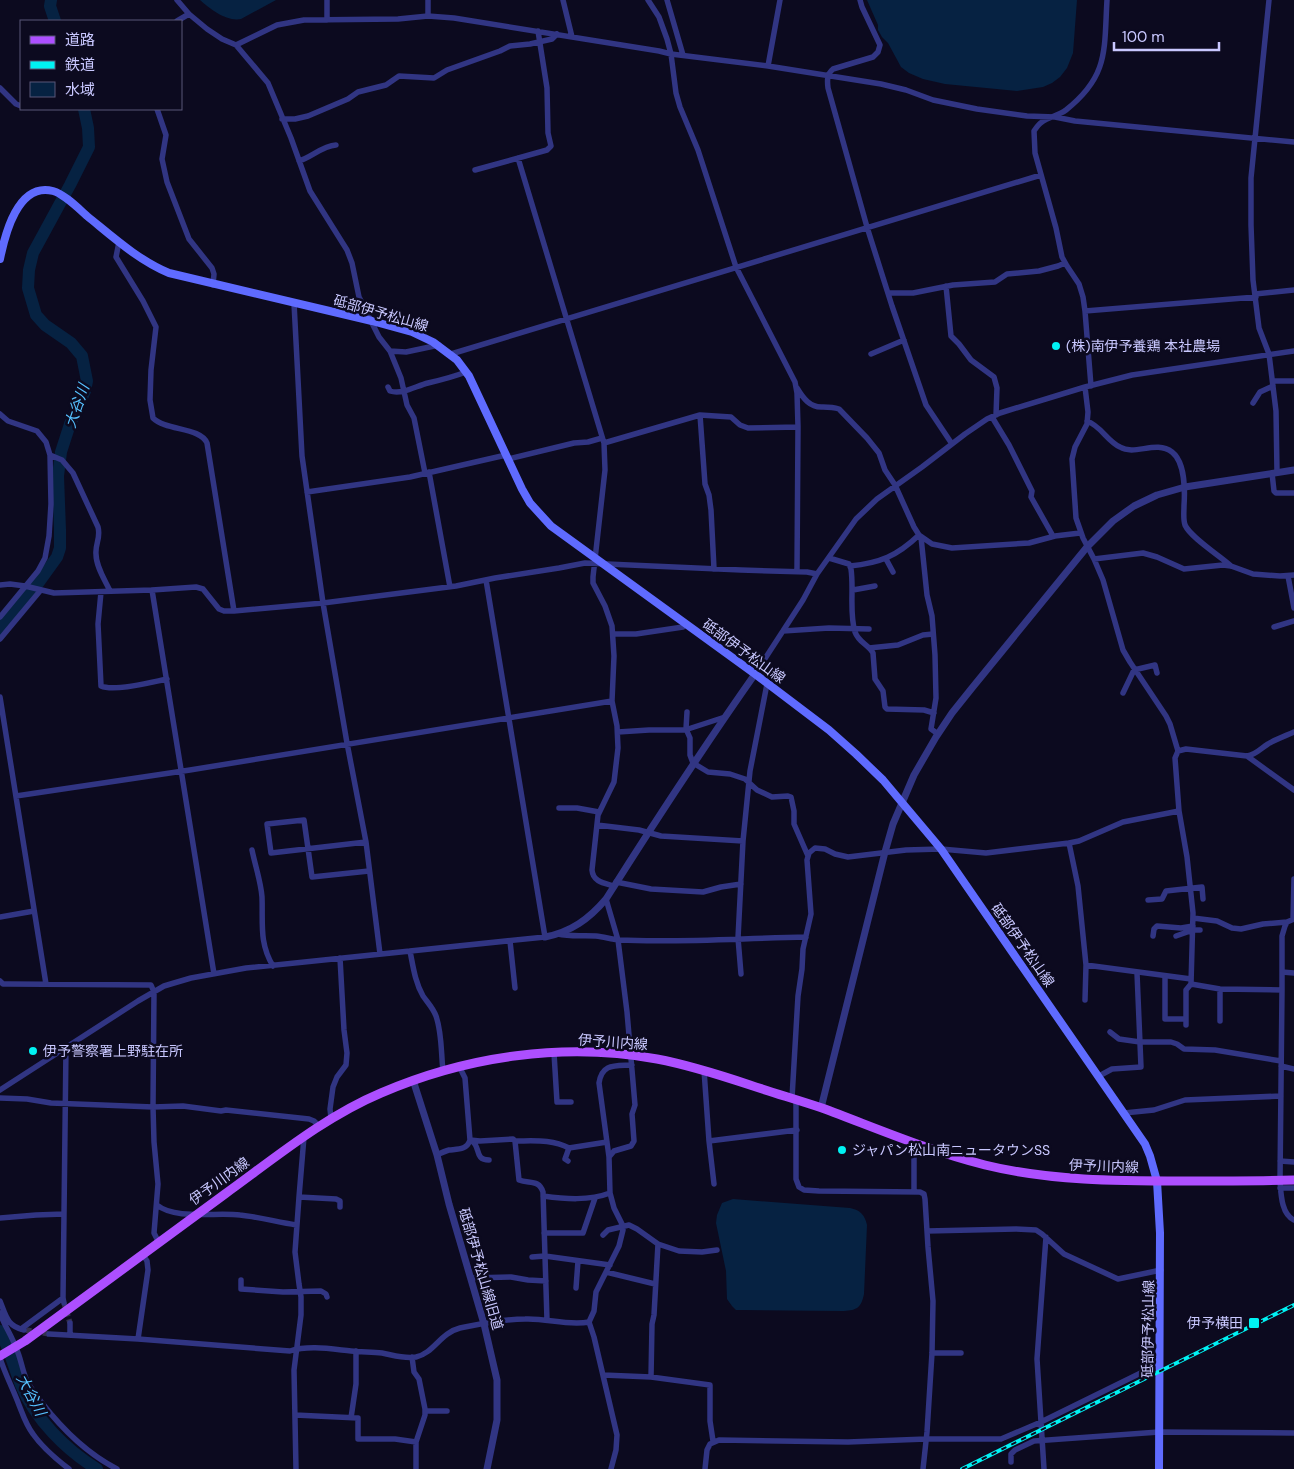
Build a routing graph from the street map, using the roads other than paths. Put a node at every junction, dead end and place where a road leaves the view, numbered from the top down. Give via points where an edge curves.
1 (177, 0) edge
2 (327, 0) edge
3 (428, 0) edge
4 (563, 0) edge
5 (648, 0) edge
6 (667, 0) edge
7 (780, 0) edge
8 (860, 0) edge
9 (1106, 0) edge
10 (1269, 0) edge
11 (189, 14) junction
12 (428, 16) junction
13 (179, 20) edge
14 (327, 20) junction
15 (538, 31) junction
16 (557, 34) junction
17 (572, 37) junction
18 (540, 41) junction
19 (236, 45) junction
20 (671, 54) junction
21 (683, 55) junction
22 (768, 66) junction
23 (828, 77) junction
24 (0, 88) edge
25 (20, 106) edge
26 (157, 110) edge
27 (1055, 117) junction
28 (282, 119) junction
29 (1255, 138) junction
30 (1294, 142) edge
31 (336, 145) dead end
32 (518, 158) junction
33 (299, 161) junction
34 (475, 170) dead end
35 (1041, 175) junction
36 (867, 227) junction
37 (119, 242) junction
38 (0, 259) edge
39 (1065, 262) junction
40 (736, 267) junction
41 (213, 284) junction
42 (946, 286) junction
43 (1294, 290) edge
44 (888, 293) junction
45 (1255, 295) junction
46 (294, 303) junction
47 (1085, 311) junction
48 (566, 318) junction
49 (372, 321) junction
50 (904, 340) junction
51 (439, 345) junction
52 (390, 350) junction
53 (1294, 351) edge
54 (450, 354) junction
55 (871, 354) dead end
56 (1269, 354) junction
57 (466, 372) junction
58 (1294, 381) edge
59 (1273, 384) junction
60 (796, 386) junction
61 (388, 387) dead end
62 (1088, 387) junction
63 (404, 390) junction
64 (1253, 403) dead end
65 (0, 414) edge
66 (700, 415) junction
67 (994, 416) junction
68 (1087, 421) junction
69 (798, 427) junction
70 (603, 441) junction
71 (952, 444) junction
72 (53, 456) junction
73 (507, 457) junction
74 (1294, 470) edge
75 (1274, 472) junction
76 (427, 473) junction
77 (895, 485) junction
78 (1185, 487) junction
79 (307, 492) junction
80 (1294, 493) edge
81 (1080, 533) junction
82 (920, 536) junction
83 (1053, 536) junction
84 (1087, 547) junction
85 (829, 558) junction
86 (886, 559) junction
87 (1094, 559) junction
88 (597, 562) junction
89 (850, 566) junction
90 (1231, 566) junction
91 (714, 569) junction
92 (797, 571) junction
93 (892, 572) dead end
94 (817, 574) junction
95 (1291, 575) edge
96 (486, 580) junction
97 (0, 585) edge
98 (25, 586) junction
99 (875, 586) dead end
100 (450, 587) junction
101 (152, 590) junction
102 (852, 590) junction
103 (40, 591) junction
104 (110, 591) junction
105 (101, 592) junction
106 (323, 603) junction
107 (1294, 608) edge
108 (234, 611) junction
109 (0, 617) edge
110 (1294, 621) edge
111 (686, 624) junction
112 (1274, 627) dead end
113 (855, 628) junction
114 (869, 629) dead end
115 (783, 630) junction
116 (613, 634) junction
117 (933, 634) junction
118 (0, 640) edge
119 (869, 648) junction
120 (1134, 670) junction
121 (1157, 673) dead end
122 (755, 674) junction
123 (167, 679) junction
124 (768, 684) junction
125 (1122, 693) dead end
126 (0, 697) edge
127 (612, 701) junction
128 (687, 712) dead end
129 (934, 713) junction
130 (725, 717) junction
131 (510, 718) junction
132 (686, 729) junction
133 (618, 732) junction
134 (1294, 732) edge
135 (938, 734) junction
136 (347, 743) junction
137 (1178, 751) junction
138 (1247, 756) junction
139 (693, 763) junction
140 (182, 771) junction
141 (749, 781) junction
142 (1294, 790) edge
143 (16, 796) junction
144 (903, 802) junction
145 (560, 808) dead end
146 (1179, 810) junction
147 (599, 812) junction
148 (598, 824) junction
149 (648, 832) junction
150 (744, 841) junction
151 (366, 842) junction
152 (1069, 843) junction
153 (308, 849) junction
154 (941, 849) junction
155 (252, 850) dead end
156 (885, 852) junction
157 (808, 856) junction
158 (370, 871) junction
159 (1294, 879) edge
160 (615, 884) junction
161 (741, 884) junction
162 (1191, 888) junction
163 (606, 899) junction
164 (1203, 899) dead end
165 (1148, 900) dead end
166 (34, 912) junction
167 (0, 917) edge
168 (1193, 918) junction
169 (1292, 920) edge
170 (1193, 928) junction
171 (1200, 930) dead end
172 (558, 934) junction
173 (1153, 936) dead end
174 (1176, 936) dead end
175 (545, 937) junction
176 (806, 937) junction
177 (738, 938) junction
178 (618, 940) junction
179 (510, 941) junction
180 (410, 950) junction
181 (380, 954) junction
182 (340, 958) junction
183 (273, 966) junction
184 (1086, 966) junction
185 (1282, 972) junction
186 (1137, 973) junction
187 (1294, 973) edge
188 (214, 974) junction
189 (741, 974) dead end
190 (1165, 976) junction
191 (0, 981) edge
192 (1191, 982) junction
193 (46, 984) junction
194 (515, 988) dead end
195 (1220, 989) junction
196 (1282, 990) junction
197 (154, 992) junction
198 (1085, 1000) dead end
199 (1220, 1021) dead end
200 (1110, 1032) dead end
201 (1140, 1042) junction
202 (66, 1047) junction
203 (554, 1053) junction
204 (632, 1060) junction
205 (1281, 1064) junction
206 (459, 1066) junction
207 (704, 1070) junction
208 (1294, 1070) edge
209 (443, 1071) junction
210 (1099, 1076) junction
211 (413, 1080) junction
212 (0, 1090) edge
213 (1281, 1096) junction
214 (0, 1098) edge
215 (794, 1099) junction
216 (571, 1102) dead end
217 (66, 1103) junction
218 (153, 1107) junction
219 (821, 1108) junction
220 (1124, 1113) junction
221 (331, 1118) junction
222 (319, 1126) junction
223 (797, 1130) junction
224 (304, 1137) junction
225 (470, 1140) junction
226 (515, 1141) junction
227 (709, 1141) junction
228 (607, 1142) junction
229 (914, 1142) junction
230 (569, 1148) junction
231 (437, 1155) junction
232 (609, 1156) junction
233 (488, 1160) dead end
234 (568, 1161) dead end
235 (1280, 1161) junction
236 (1294, 1162) edge
237 (1294, 1180) edge
238 (1157, 1181) junction
239 (714, 1184) dead end
240 (1280, 1184) junction
241 (1294, 1188) edge
242 (914, 1192) junction
243 (610, 1193) junction
244 (543, 1196) junction
245 (299, 1197) junction
246 (595, 1198) junction
247 (157, 1205) junction
248 (340, 1207) dead end
249 (64, 1214) junction
250 (198, 1214) junction
251 (0, 1218) edge
252 (1294, 1220) edge
253 (296, 1225) junction
254 (622, 1226) junction
255 (927, 1231) junction
256 (544, 1234) junction
257 (603, 1235) dead end
258 (1046, 1237) junction
259 (158, 1244) junction
260 (658, 1244) junction
261 (716, 1250) dead end
262 (143, 1255) junction
263 (545, 1256) junction
264 (532, 1257) dead end
265 (578, 1261) junction
266 (610, 1265) junction
267 (1161, 1270) junction
268 (606, 1272) junction
269 (471, 1278) junction
270 (241, 1280) dead end
271 (546, 1281) junction
272 (655, 1284) junction
273 (576, 1288) dead end
274 (300, 1292) junction
275 (327, 1297) dead end
276 (0, 1301) edge
277 (0, 1313) edge
278 (547, 1320) junction
279 (589, 1322) junction
280 (70, 1323) tunnel mouth
281 (484, 1324) junction
282 (50, 1334) tunnel mouth
283 (70, 1335) junction
284 (138, 1339) junction
285 (15, 1347) junction
286 (297, 1348) junction
287 (356, 1351) junction
288 (932, 1353) junction
289 (962, 1353) dead end
290 (2, 1356) edge
291 (412, 1357) junction
292 (1160, 1364) junction
293 (603, 1375) junction
294 (651, 1377) junction
295 (425, 1411) junction
296 (447, 1411) dead end
297 (295, 1415) junction
298 (351, 1418) junction
299 (1041, 1422) junction
300 (1159, 1432) junction
301 (1294, 1434) edge
302 (926, 1439) junction
303 (713, 1441) junction
304 (1042, 1441) junction
305 (416, 1442) junction
306 (1011, 1462) dead end
307 (69, 1469) edge
308 (117, 1469) edge
309 (296, 1469) edge
310 (416, 1469) edge
311 (487, 1469) edge
312 (611, 1469) edge
313 (705, 1469) edge
314 (923, 1469) edge
315 (1044, 1469) edge
316 (1158, 1469) edge

1 - 11 street
2 - 14 street
3 - 12 street
4 - 17 street
5 - 20 street via 661,23
6 - 21 street
7 - 22 street
8 - 23 street via 880,45 878,52 872,57 833,69
9 - 27 street via 1101,67 1092,84
10 - 29 street
11 - 13 street
11 - 19 street via 222,39
12 - 14 street
12 - 15 street
14 - 19 street via 277,25
15 - 16 street
15 - 18 street
16 - 17 street
16 - 18 street
17 - 20 street
18 - 28 street via 510,46 434,78 399,76 386,85 358,92 308,116
18 - 32 street via 551,146
19 - 28 street via 268,83
20 - 21 street
20 - 40 street via 680,107 698,150
21 - 22 street
22 - 23 street
23 - 27 street via 881,84 977,109
23 - 36 street via 828,88
24 - 25 street
26 - 41 street via 166,136 162,159 167,182 189,239 212,268
27 - 29 street
27 - 35 street via 1042,122 1034,131
28 - 33 street
29 - 30 street
29 - 45 street via 1251,225
31 - 33 street
32 - 34 street
32 - 48 street
33 - 49 street via 310,191 347,250 359,296
35 - 36 street
35 - 39 street
36 - 40 street
36 - 44 street
37 - 38 main road, 砥部伊予松山線 via 59,193 46,190 33,192 19,206
37 - 41 main road, 砥部伊予松山線 via 160,270
37 - 108 street via 116,257 156,327 150,400 153,418 202,437 207,443
39 - 42 street via 1039,271 1007,274 995,282
39 - 47 street via 1079,284
40 - 48 street
40 - 60 street
41 - 46 main road, 砥部伊予松山線
42 - 44 street via 913,293
42 - 67 street via 951,336 971,360 994,377 997,388
43 - 45 street
44 - 50 street
45 - 47 street
45 - 56 street via 1259,328
46 - 49 main road, 砥部伊予松山線
46 - 79 street via 302,456
47 - 62 street
48 - 54 street
48 - 70 street
49 - 51 main road, 砥部伊予松山線 via 424,336
49 - 52 street
50 - 55 street
50 - 71 street via 926,405
51 - 52 street via 406,352
51 - 54 main road, 砥部伊予松山線
52 - 63 street
53 - 56 street
54 - 57 main road, 砥部伊予松山線
56 - 59 street
56 - 62 street via 1132,375
57 - 63 street
57 - 73 main road, 砥部伊予松山線
58 - 59 street
59 - 64 street via 1260,392
59 - 75 street via 1276,411
60 - 69 street
60 - 77 street via 814,407 839,409 873,444
61 - 63 street via 392,392
62 - 67 street
62 - 68 street
63 - 76 street
65 - 72 street via 8,421 37,431
66 - 69 street via 726,416 748,428
66 - 70 street
66 - 91 street
67 - 71 street
67 - 83 street via 1032,491 1031,497
68 - 78 street via 1121,448 1162,447 1170,450 1178,458
68 - 81 street via 1072,458
69 - 92 street
70 - 73 street via 574,443
70 - 88 street via 605,470
71 - 77 street
72 - 98 street via 52,504 45,558
72 - 104 street via 62,460 73,473 98,527 96,559
73 - 76 street
73 - 88 main road, 砥部伊予松山線 via 522,490 538,514
74 - 75 street
75 - 78 street
75 - 80 street via 1274,491
76 - 79 street
76 - 100 street
77 - 82 street
77 - 85 street via 856,519
78 - 84 street via 1134,506 1112,521
78 - 90 street via 1185,525
79 - 106 street
81 - 83 street
81 - 84 street
82 - 83 street via 932,544 952,548 1029,543
82 - 86 street
82 - 117 street
84 - 87 street
84 - 135 street
85 - 89 street
85 - 94 street
86 - 89 street
86 - 93 street
87 - 90 street via 1142,553 1184,569
87 - 120 street via 1124,650
88 - 91 street
88 - 96 street
88 - 111 main road, 砥部伊予松山線
88 - 116 street via 592,577
89 - 102 street
90 - 95 street via 1253,574
91 - 92 street
92 - 94 street
94 - 115 street
95 - 107 street
96 - 100 street
96 - 131 street
97 - 98 street
98 - 103 street
98 - 109 street
99 - 102 street
100 - 106 street
101 - 104 street
101 - 108 street via 196,587 203,589 218,609
101 - 123 street
102 - 113 street
103 - 105 street
103 - 118 street
104 - 105 street
105 - 123 street via 98,624 101,686 126,687
106 - 108 street
106 - 136 street
110 - 112 street
111 - 116 street via 636,634
111 - 122 main road, 砥部伊予松山線
113 - 114 street
113 - 115 street
113 - 119 street via 858,639
115 - 122 street
116 - 127 street
117 - 119 street via 898,645
117 - 129 street
119 - 129 street via 887,709
120 - 121 street via 1155,664
120 - 125 street
120 - 137 street via 1166,716
122 - 124 main road, 砥部伊予松山線
122 - 130 street
123 - 140 street
124 - 141 street
124 - 144 main road, 砥部伊予松山線 via 856,754
126 - 143 street
127 - 131 street
127 - 133 street
128 - 132 street
129 - 135 street via 932,729
130 - 132 street
130 - 139 street
131 - 136 street
131 - 175 street
132 - 133 street
132 - 139 street
133 - 147 street via 614,782
134 - 138 street
135 - 144 street via 914,775
136 - 140 street
136 - 151 street
137 - 138 street via 1186,749
137 - 146 street via 1175,758
138 - 142 street
139 - 141 street via 708,772 730,774
139 - 149 street
140 - 143 street
140 - 188 street
141 - 150 street
141 - 157 street via 757,790 772,797 790,797 794,824
143 - 166 street
144 - 154 main road, 砥部伊予松山線
144 - 156 street
145 - 147 street
146 - 152 street via 1124,822
146 - 162 street
147 - 148 street
148 - 149 street
148 - 160 street via 592,874 599,882
149 - 150 street via 661,836
149 - 160 street
150 - 161 street
151 - 153 street
151 - 158 street
152 - 154 street via 986,853
152 - 184 street via 1078,886
153 - 153 street via 304,820 267,824 271,853
153 - 158 street via 312,877
154 - 156 street
154 - 210 main road, 砥部伊予松山線
155 - 183 street via 262,895 265,949
156 - 157 street via 848,857 820,848 812,850
156 - 219 street
157 - 176 street via 811,914
158 - 181 street
159 - 169 street
160 - 161 street via 650,890 703,892
160 - 163 street
161 - 177 street
162 - 164 street via 1202,887
162 - 165 street via 1166,891 1162,898
162 - 168 street
163 - 172 street via 583,922
163 - 178 street
166 - 167 street
166 - 193 street
168 - 169 street via 1241,929
168 - 170 street
169 - 185 street via 1284,926 1282,936
170 - 171 street
170 - 173 street via 1157,926
170 - 174 street
170 - 192 street
172 - 175 street
172 - 178 street
175 - 179 street
176 - 177 street
176 - 215 street via 798,996
177 - 178 street
177 - 189 street
178 - 204 street
179 - 180 street
179 - 194 street
180 - 181 street
180 - 209 street via 417,983 436,1018
181 - 182 street
182 - 183 street
182 - 221 street via 347,1053 346,1065 333,1087
183 - 188 street
184 - 186 street
184 - 198 street
185 - 187 street
185 - 196 street
186 - 190 street
186 - 201 street
188 - 197 street via 174,983
190 - 192 street
190 - 192 street via 1165,1019 1186,1022 1186,990
191 - 193 street via 3,984
192 - 195 street
193 - 197 street via 151,985
195 - 196 street
195 - 199 street
196 - 205 street
197 - 202 street
197 - 218 street
200 - 201 street via 1119,1040
201 - 205 street via 1171,1042 1184,1049 1215,1050
201 - 210 street via 1140,1067 1112,1068
202 - 212 street
202 - 217 street
203 - 204 main road, 伊予川内線 via 593,1052
203 - 206 main road, 伊予川内線 via 512,1056
203 - 216 street via 557,1102
204 - 207 main road, 伊予川内線 via 656,1058
204 - 228 street via 607,1068 600,1077
204 - 232 street via 634,1141 631,1146
205 - 208 street
205 - 213 street
206 - 209 main road, 伊予川内線
206 - 225 street via 465,1078
207 - 215 main road, 伊予川内線
207 - 227 street
209 - 211 main road, 伊予川内線
210 - 220 main road, 砥部伊予松山線
211 - 221 main road, 伊予川内線
211 - 231 street, 砥部伊予松山線旧道
213 - 220 street via 1185,1100 1154,1110
213 - 235 street
214 - 217 street
215 - 219 main road, 伊予川内線
215 - 223 street
217 - 218 street
217 - 249 street
218 - 222 street via 192,1106 309,1119
218 - 247 street
219 - 229 main road, 伊予川内線
220 - 238 main road, 砥部伊予松山線 via 1145,1144
221 - 222 main road, 伊予川内線
222 - 224 main road, 伊予川内線
223 - 227 street
223 - 242 street via 796,1180 804,1190
224 - 245 street
224 - 250 main road, 伊予川内線
225 - 226 street
225 - 231 street via 466,1147
225 - 233 street via 475,1143 480,1158
226 - 230 street via 547,1141
226 - 244 street via 519,1180 539,1184
227 - 239 street
228 - 230 street
228 - 232 street
229 - 238 main road, 伊予川内線 via 955,1157 1042,1176
229 - 242 street
230 - 234 street via 565,1160
231 - 269 street, 砥部伊予松山線旧道
232 - 243 street
235 - 236 street
235 - 240 street
237 - 240 main road, 伊予川内線
238 - 240 main road, 伊予川内線
238 - 267 main road, 砥部伊予松山線
240 - 241 street
240 - 252 street via 1286,1213
242 - 255 street via 924,1194
243 - 246 street
243 - 254 street
244 - 246 street
244 - 256 street
245 - 248 street via 336,1199 340,1201
245 - 253 street
246 - 256 street via 583,1233
247 - 250 street via 166,1211
247 - 259 street via 154,1233
249 - 251 street
249 - 276 street via 64,1301 24,1330 12,1326
250 - 253 street via 238,1214
250 - 259 main road, 伊予川内線
253 - 274 street via 295,1252
254 - 257 street
254 - 260 street via 633,1226
254 - 266 street via 622,1237
255 - 258 street via 1028,1229
255 - 288 street via 933,1301
256 - 263 street
258 - 267 street via 1064,1254 1118,1279
258 - 299 street via 1037,1359
259 - 262 main road, 伊予川内線
260 - 261 street via 687,1252
260 - 272 street
262 - 284 street via 148,1270
262 - 285 main road, 伊予川内線
263 - 264 street
263 - 265 street
263 - 271 street
265 - 266 street
265 - 273 street
266 - 268 street
267 - 292 main road, 砥部伊予松山線
268 - 272 street
268 - 279 street via 596,1292
269 - 271 street via 511,1277
269 - 281 street, 砥部伊予松山線旧道
270 - 274 street via 241,1288
271 - 278 street
272 - 294 street
274 - 275 street via 321,1291
274 - 286 street
277 - 285 street
278 - 279 street via 576,1324
278 - 281 street
279 - 293 street
280 - 283 street
281 - 291 street via 449,1332 431,1349
281 - 311 street, 砥部伊予松山線旧道 via 497,1380 497,1420
282 - 283 street
283 - 284 street
284 - 286 street via 290,1351
285 - 290 main road, 伊予川内線
285 - 308 street via 27,1381 53,1417 82,1447
286 - 287 street
286 - 297 street
287 - 291 street
287 - 298 street
288 - 289 street
288 - 302 street
290 - 307 street via 3,1369 28,1426
291 - 295 street
292 - 299 street
292 - 300 main road, 砥部伊予松山線
293 - 294 street
293 - 312 street via 617,1435
294 - 303 street via 710,1385
295 - 296 street
295 - 305 street
297 - 298 street
297 - 309 street
298 - 305 street via 358,1418 358,1439
299 - 302 street via 1001,1439
299 - 304 street
300 - 301 street
300 - 304 street
300 - 316 main road, 砥部伊予松山線
302 - 303 street
302 - 314 street
303 - 313 street via 708,1447
304 - 306 street via 1028,1443 1015,1450 1011,1454
304 - 315 street
305 - 310 street

